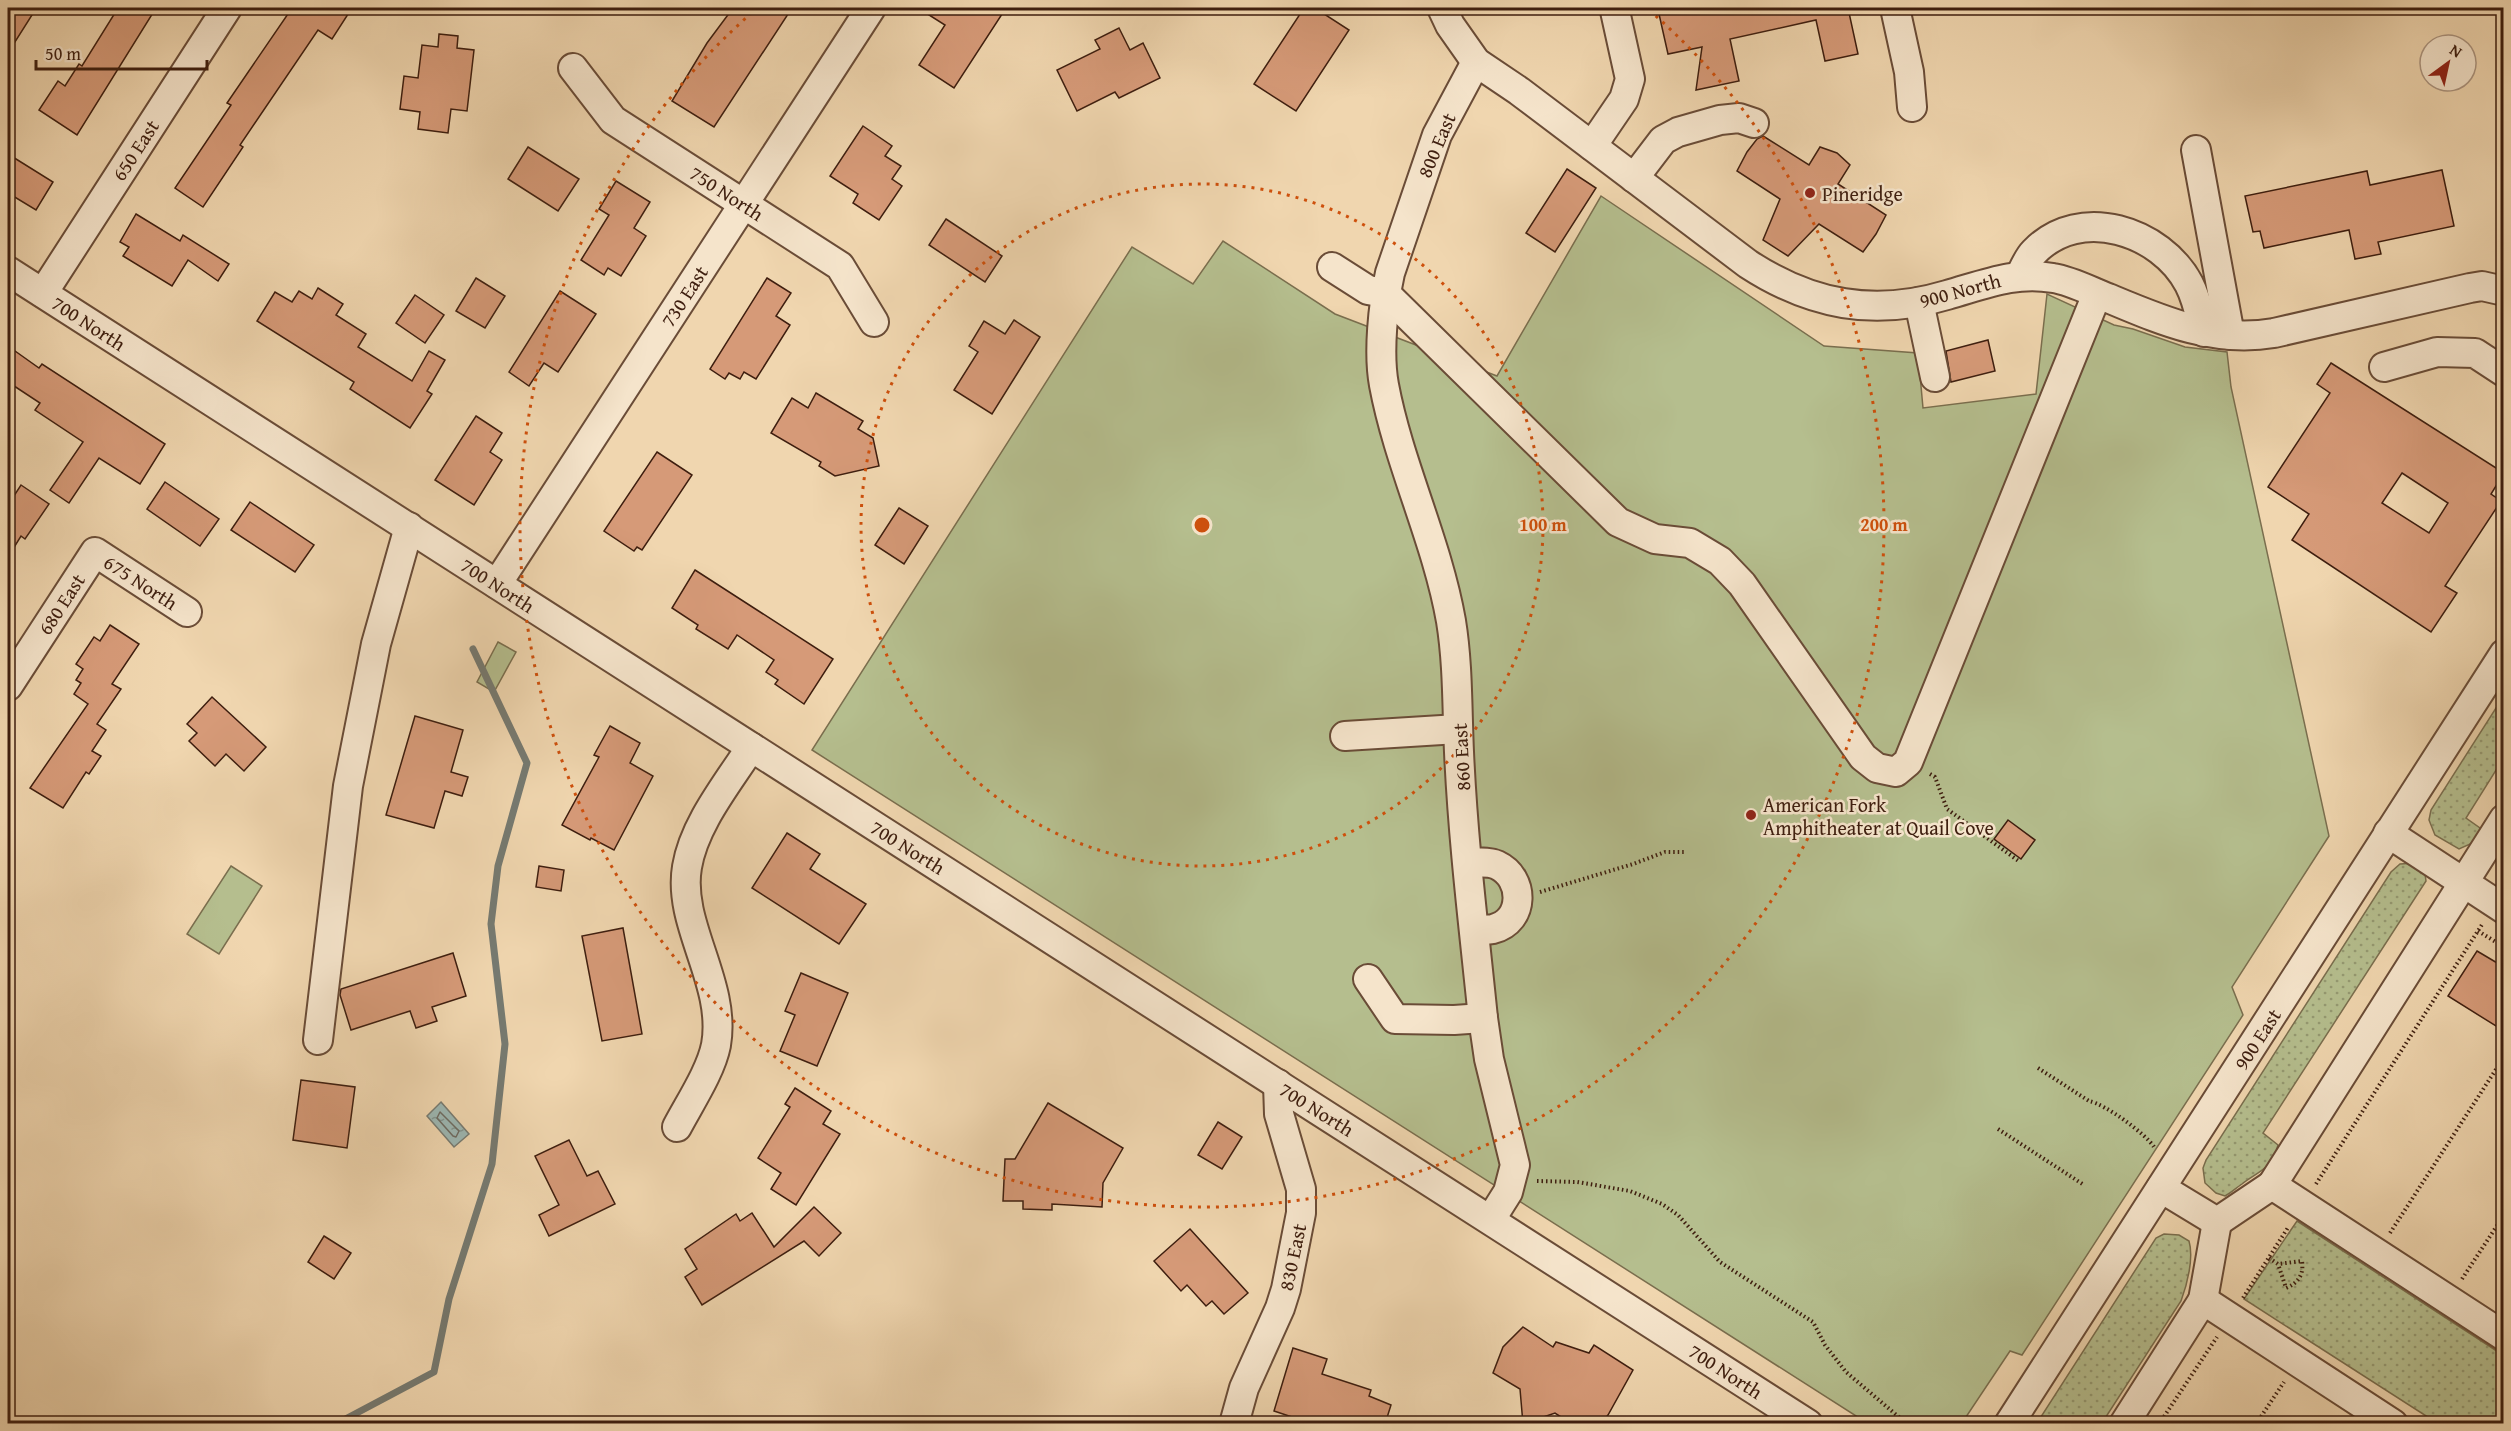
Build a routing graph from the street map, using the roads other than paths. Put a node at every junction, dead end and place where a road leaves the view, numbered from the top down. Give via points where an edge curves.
1 (227, 8) edge
2 (871, 8) edge
3 (1442, 8) edge
4 (1895, 8) edge
5 (1615, 12) dead end
6 (1476, 62) junction
7 (573, 68) dead end
8 (1912, 107) dead end
9 (1754, 123) dead end
10 (1592, 146) junction
11 (2196, 150) dead end
12 (1634, 178) junction
13 (743, 204) junction
14 (1332, 267) dead end
15 (8, 271) edge
16 (2020, 276) junction
17 (2504, 291) edge
18 (43, 293) junction
19 (1385, 293) junction
20 (2097, 294) junction
21 (1919, 302) junction
22 (874, 322) dead end
23 (2217, 334) junction
24 (2384, 367) dead end
25 (2504, 372) edge
26 (1935, 377) dead end
27 (409, 527) junction
28 (95, 552) joint
29 (497, 584) junction
30 (187, 612) dead end
31 (2504, 654) edge
32 (8, 686) edge
33 (1458, 729) junction
34 (1345, 736) dead end
35 (751, 747) junction
36 (2504, 819) edge
37 (2388, 833) junction
38 (1469, 863) junction
39 (2464, 883) junction
40 (2500, 906) edge
41 (1474, 930) junction
42 (1368, 979) dead end
43 (1482, 1018) junction
44 (318, 1040) dead end
45 (1278, 1084) junction
46 (677, 1127) dead end
47 (2272, 1185) junction
48 (2161, 1188) junction
49 (1491, 1219) junction
50 (2217, 1222) junction
51 (2203, 1300) junction
52 (2504, 1336) edge
53 (1234, 1424) edge
54 (1808, 1424) edge
55 (2009, 1424) edge
56 (2124, 1424) edge
57 (2393, 1424) edge

1 - 18 street, 650 East
2 - 13 street, 730 East
3 - 6 street
4 - 8 street
5 - 10 street via 1630,79 1624,99
6 - 10 street, 900 North
6 - 19 street, 800 East via 1437,135
7 - 13 street, 750 North via 613,120
9 - 12 street via 1739,118 1720,120 1678,132 1663,140
10 - 12 street, 900 North
11 - 23 street
12 - 21 street, 900 North via 1748,264 1794,291 1848,305
13 - 22 street, 750 North via 840,266
13 - 29 street, 730 East
14 - 19 street via 1368,290
15 - 18 street, 700 North
16 - 20 street, 900 North via 2054,278
16 - 21 street, 900 North
16 - 23 street via 2033,253 2050,239 2069,231 2106,227 2133,234 2157,246 2175,264
17 - 23 street, 900 North via 2482,286 2274,333
18 - 27 street, 700 North
19 - 20 street via 1618,522 1655,539 1690,543 1720,561 1742,584 1863,757 1877,768 1896,772 1908,762
19 - 33 street, 860 East via 1384,384 1451,621
20 - 23 street, 900 North via 2164,322
21 - 26 street
24 - 25 street via 2437,352 2475,353
27 - 29 street, 700 North
27 - 44 street via 376,644 348,786
28 - 30 street, 675 North
28 - 32 street, 680 East
29 - 35 street, 700 North
31 - 37 street, 900 East
33 - 34 street
33 - 38 street, 860 East
35 - 45 street, 700 North
35 - 46 street via 693,844 687,868 688,908 713,988 716,1046
36 - 39 street
37 - 39 street
37 - 48 street, 900 East
38 - 41 street, 860 East
38 - 41 street via 1496,864 1513,879 1519,896 1510,919 1494,929
39 - 40 street
39 - 47 street
41 - 43 street, 860 East
42 - 43 street via 1395,1019
43 - 49 street, 860 East via 1515,1165 1508,1192
45 - 49 street, 700 North
45 - 53 street, 830 East via 1279,1114 1301,1189 1301,1213 1280,1308 1244,1388
47 - 50 street
47 - 52 street
48 - 50 street
48 - 55 street, 900 East
49 - 54 street, 700 North
50 - 51 street
51 - 56 street
51 - 57 street

